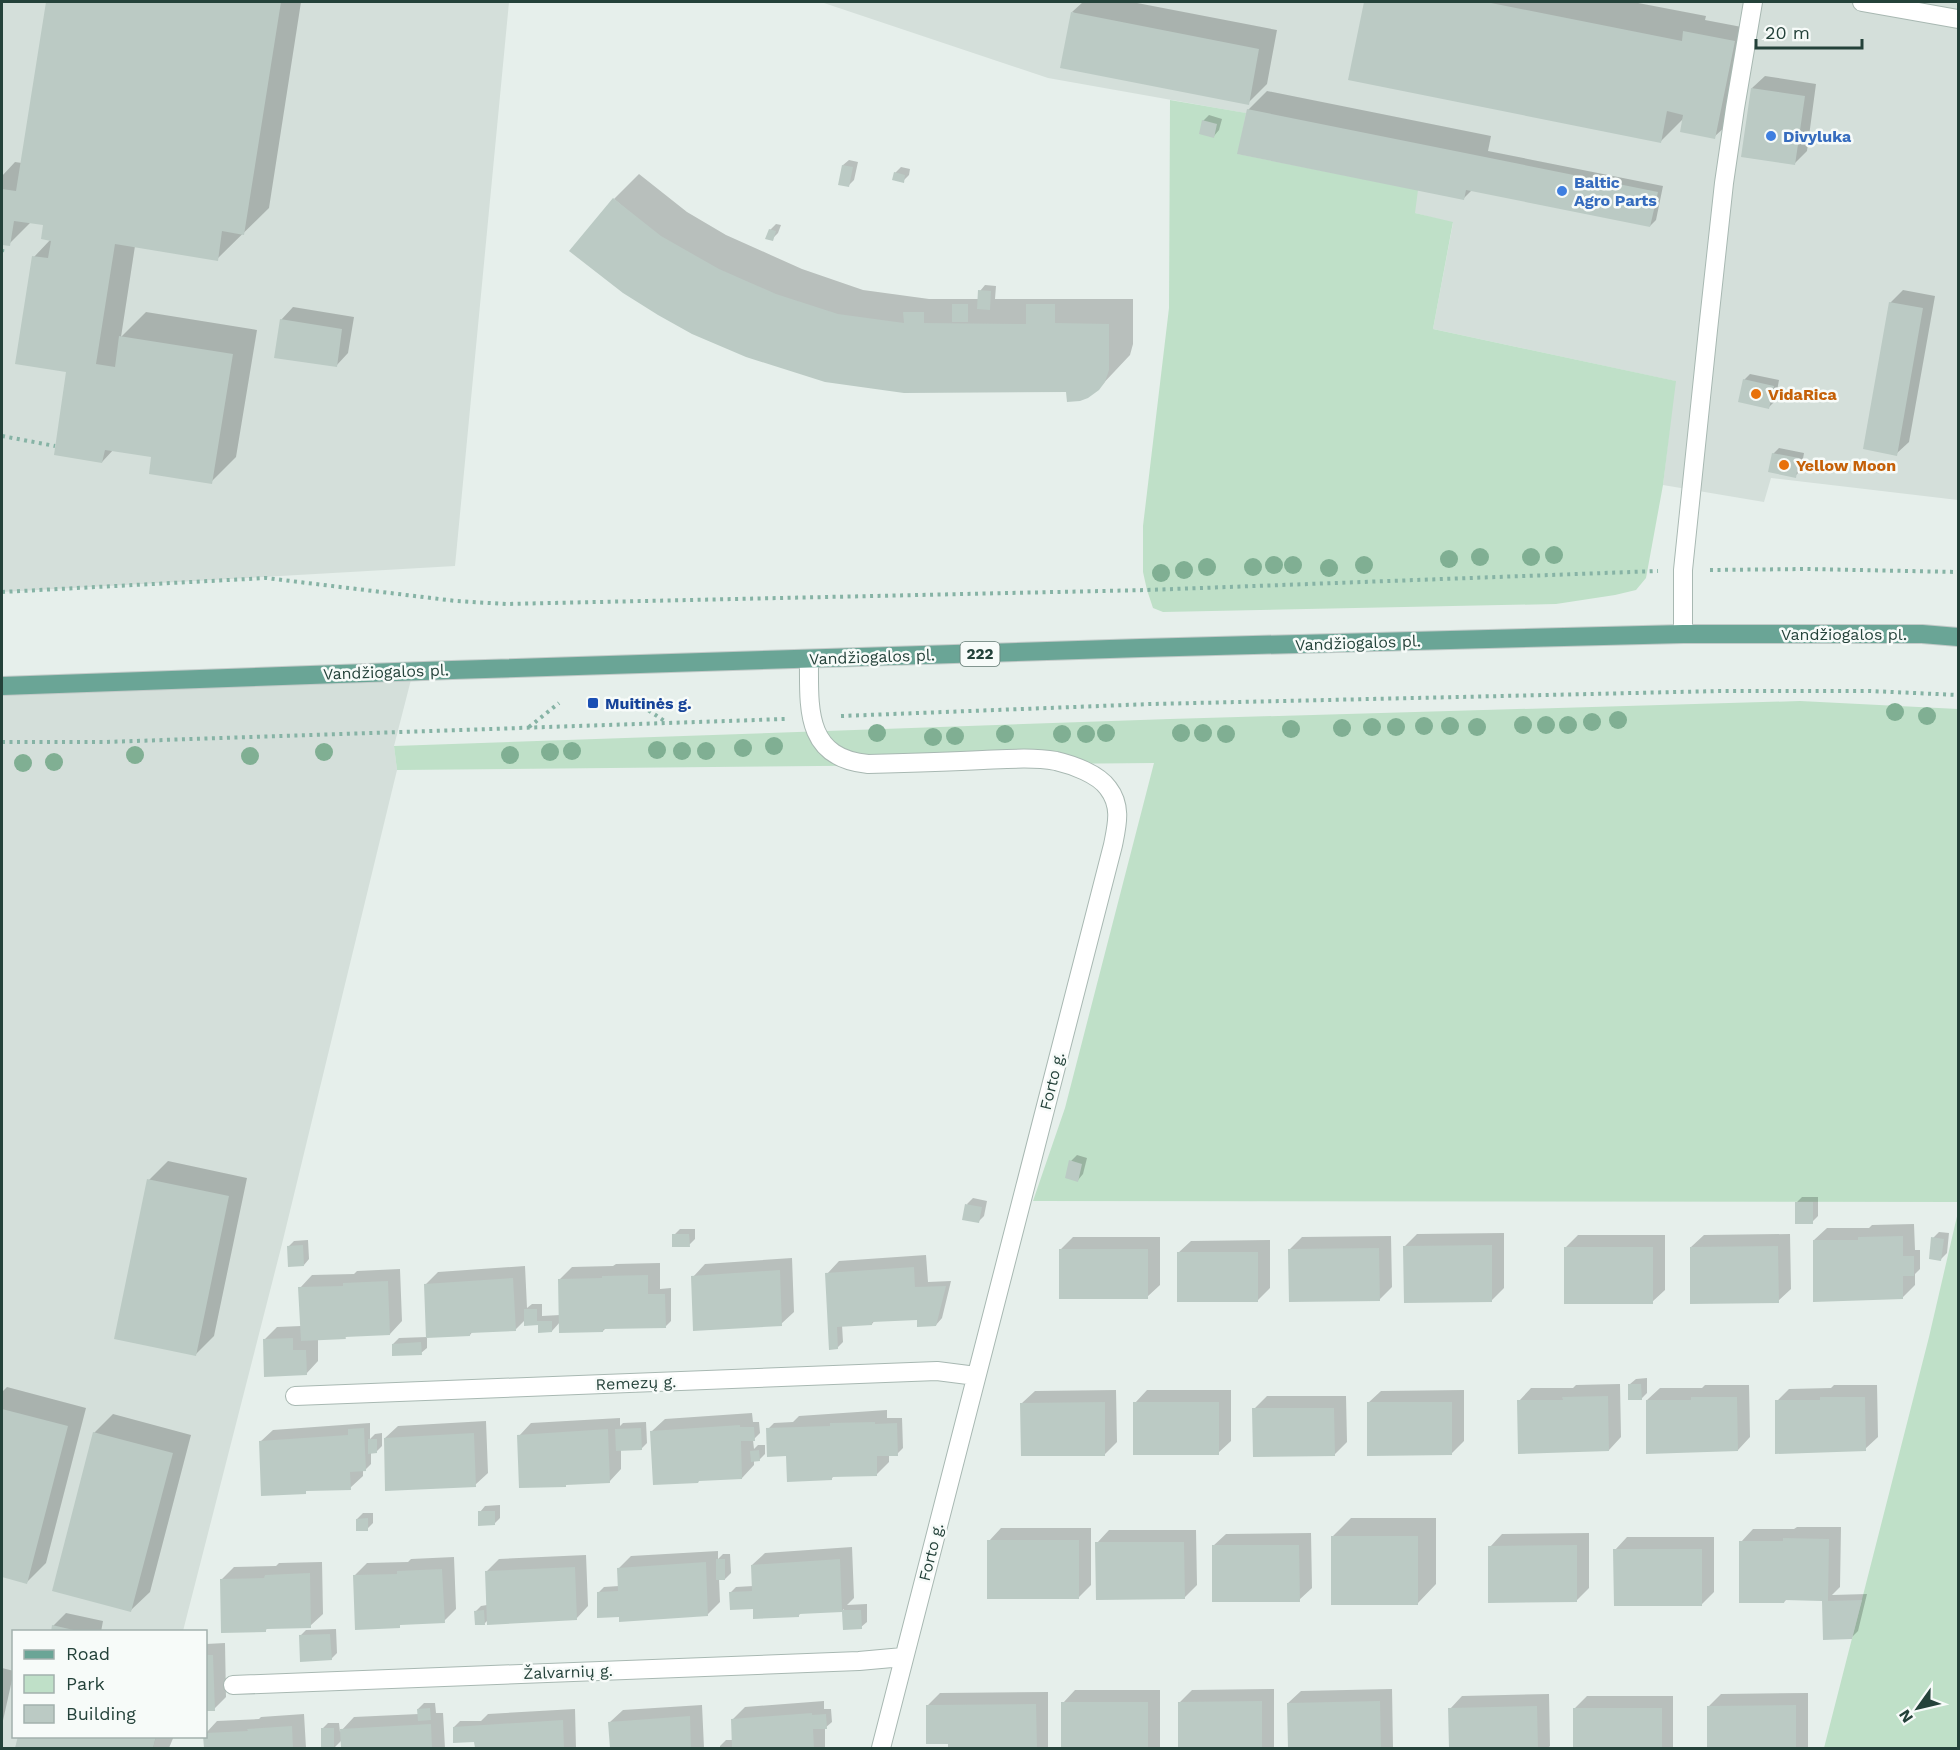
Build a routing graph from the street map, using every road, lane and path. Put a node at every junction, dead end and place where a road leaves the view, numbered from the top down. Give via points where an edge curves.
1 (1754, 2) edge
2 (1862, 2) edge
3 (1959, 19) edge
4 (3, 245) edge
5 (2, 252) edge
6 (2, 436) edge
7 (55, 446) dead end
8 (1683, 570) junction
9 (1959, 572) edge
10 (2, 592) edge
11 (1683, 634) junction
12 (1959, 637) edge
13 (809, 660) junction
14 (2, 686) edge
15 (1959, 695) edge
16 (636, 702) dead end
17 (559, 703) dead end
18 (810, 718) junction
19 (667, 723) junction
20 (528, 727) junction
21 (2, 742) edge
22 (976, 1376) junction
23 (295, 1396) dead end
24 (903, 1657) junction
25 (233, 1684) dead end
26 (881, 1749) edge

1 - 8 street via 1724,183
2 - 3 street
4 - 5 path
6 - 7 path
8 - 9 path
8 - 10 path via 1147,590 506,604 266,578
8 - 11 street
11 - 12 main road, Vandžiogalos pl. / 222
11 - 13 main road, Vandžiogalos pl. / 222
13 - 14 main road, Vandžiogalos pl. / 222
13 - 18 street, Forto g.
15 - 18 path via 1721,691 1151,704
16 - 19 path
17 - 20 path
18 - 19 path
18 - 22 street, Forto g. via 825,746 856,763 1056,761 1102,781 1116,802 1113,845
19 - 20 path
20 - 21 path
22 - 23 street, Remezų g. via 937,1371
22 - 24 street, Forto g.
24 - 25 street, Žalvarnių g.
24 - 26 street, Forto g.

